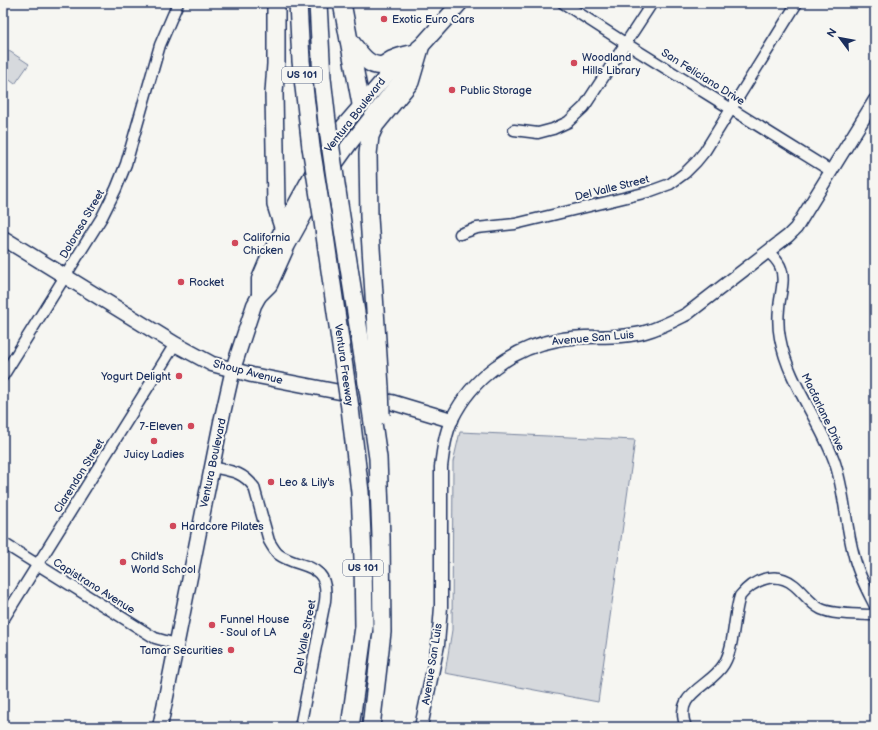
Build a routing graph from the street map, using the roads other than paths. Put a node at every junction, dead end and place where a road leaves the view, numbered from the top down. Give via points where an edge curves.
1 (178, 3) edge
2 (276, 3) edge
3 (298, 3) edge
4 (318, 3) edge
5 (342, 3) edge
6 (460, 3) edge
7 (563, 3) edge
8 (652, 3) edge
9 (797, 3) edge
10 (348, 38) junction
11 (625, 43) junction
12 (418, 50) junction
13 (875, 100) edge
14 (361, 104) junction
15 (731, 109) junction
16 (514, 130) dead end
17 (349, 145) junction
18 (831, 171) junction
19 (283, 227) junction
20 (460, 234) dead end
21 (3, 238) edge
22 (768, 252) junction
23 (65, 277) junction
24 (258, 296) junction
25 (175, 344) junction
26 (233, 369) junction
27 (3, 376) edge
28 (374, 385) junction
29 (452, 420) junction
30 (212, 467) junction
31 (3, 544) edge
32 (37, 565) junction
33 (875, 606) edge
34 (875, 614) edge
35 (3, 620) edge
36 (176, 644) junction
37 (160, 727) edge
38 (300, 727) edge
39 (350, 727) edge
40 (370, 727) edge
41 (422, 727) edge
42 (686, 727) edge

1 - 23 street, Dolorosa Street via 160,45 126,164 102,217
2 - 19 highway via 276,205
3 - 39 highway, Ventura Freeway / US 101, bridge via 301,61 311,147 360,492 364,627
4 - 28 highway, Ventura Freeway / US 101, bridge via 321,64 337,191
5 - 10 highway
6 - 12 main road, Ventura Boulevard
7 - 11 street, San Feliciano Drive
8 - 11 street
9 - 15 street, Del Valle Street
10 - 12 highway via 368,62 377,66
10 - 14 highway
11 - 15 street, San Feliciano Drive
11 - 16 street via 584,107 568,122 538,133
12 - 14 main road, Ventura Boulevard via 389,72
12 - 17 main road, Ventura Boulevard via 398,83
12 - 28 highway via 410,82 375,124 370,136 369,217
13 - 18 street, Avenue San Luis
14 - 17 main road via 362,119
14 - 19 main road, Ventura Boulevard via 320,160
15 - 18 street, San Feliciano Drive
15 - 20 street, Del Valle Street via 705,151 685,173 670,184 648,192 515,224 477,228
17 - 24 main road, Ventura Boulevard via 324,180 288,245 270,285
18 - 22 street, Avenue San Luis via 796,228
19 - 24 main road, Ventura Boulevard via 259,279
21 - 23 main road, Shoup Avenue
22 - 29 street, Avenue San Luis via 687,314 669,324 624,335 558,339 518,352 495,366 474,385
22 - 33 street, Macfarlane Drive via 780,266 783,278 779,324 784,355 834,461 853,554
23 - 25 main road, Shoup Avenue
23 - 27 street, Dolorosa Street
24 - 26 main road, Ventura Boulevard
25 - 26 main road, Shoup Avenue via 212,364
25 - 32 street, Clarendon Street
26 - 29 main road, Shoup Avenue via 391,402
26 - 30 main road, Ventura Boulevard
28 - 40 highway, Ventura Freeway / US 101, bridge via 381,537 382,632
29 - 41 street, Avenue San Luis via 443,449 441,467 441,607 438,645
30 - 36 main road, Ventura Boulevard
30 - 38 street, Del Valle Street via 236,472 250,482 254,487 269,541 274,549 286,558 308,566 323,580 326,590 325,601
31 - 32 street, Capistrano Avenue
32 - 35 street, Clarendon Street
32 - 36 street, Capistrano Avenue via 155,638
34 - 42 street via 828,612 812,603 787,580 761,579 740,596 729,653 724,665 687,700 683,711
36 - 37 main road, Ventura Boulevard

